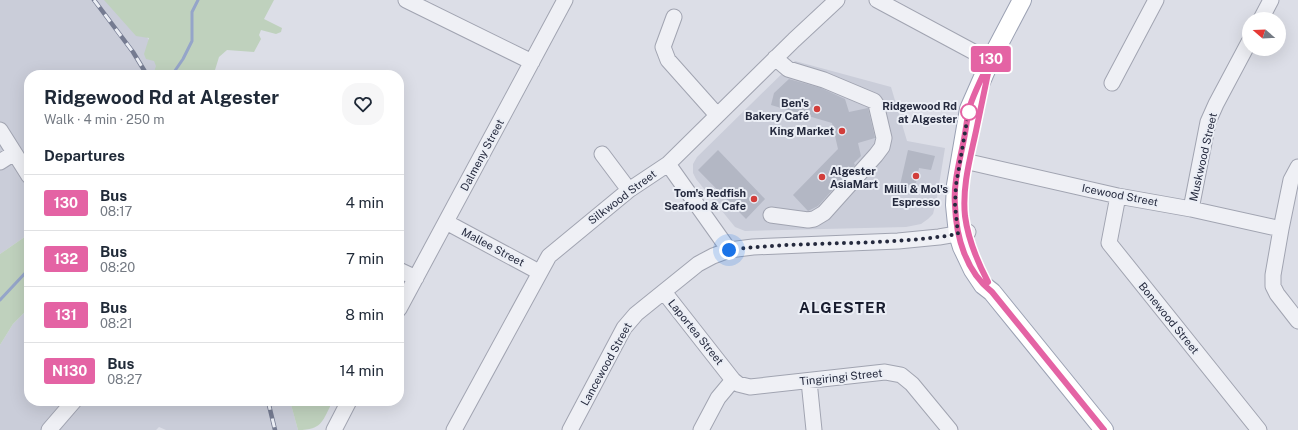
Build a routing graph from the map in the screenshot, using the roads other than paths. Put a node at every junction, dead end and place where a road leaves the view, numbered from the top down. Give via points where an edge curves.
1 (406, 0) edge
2 (565, 0) edge
3 (837, 0) edge
4 (877, 0) edge
5 (1022, 0) edge
6 (1156, 0) edge
7 (1271, 0) edge
8 (1265, 12) edge
9 (674, 17) dead end
10 (1242, 55) edge
11 (775, 58) junction
12 (991, 59) junction
13 (532, 62) junction
14 (1112, 83) dead end
15 (717, 115) junction
16 (0, 130) edge
17 (14, 153) junction
18 (602, 154) dead end
19 (964, 161) junction
20 (0, 162) edge
21 (668, 164) junction
22 (1298, 167) edge
23 (24, 168) edge
24 (629, 190) junction
25 (1118, 196) junction
26 (1191, 209) junction
27 (771, 215) dead end
28 (446, 222) junction
29 (1281, 229) junction
30 (963, 233) junction
31 (729, 250) junction
32 (404, 272) edge
33 (539, 272) junction
34 (416, 278) junction
35 (664, 292) junction
36 (404, 300) edge
37 (1298, 321) edge
38 (731, 376) junction
39 (809, 381) junction
40 (70, 406) edge
41 (347, 406) edge
42 (1099, 428) edge
43 (49, 430) edge
44 (334, 430) edge
45 (454, 430) edge
46 (570, 430) edge
47 (701, 430) edge
48 (814, 430) edge
49 (950, 430) edge
50 (1259, 430) edge

1 - 13 street
2 - 13 street, Dalmeny Street
3 - 11 street, Silkwood Street
4 - 12 street
5 - 12 main road
6 - 14 street
7 - 8 street
9 - 15 street via 663,47 668,60
10 - 26 street, Muskwood Street via 1208,122
11 - 15 street, Silkwood Street
11 - 27 street via 788,69 824,80 874,101 884,138 882,147 876,155 824,213 808,220
12 - 19 main road via 969,109
13 - 28 street, Dalmeny Street
15 - 21 street, Silkwood Street
16 - 17 street
17 - 20 street
17 - 23 street
18 - 24 street
19 - 25 street, Icewood Street
19 - 30 main road via 955,205
21 - 24 street, Silkwood Street
21 - 31 street
22 - 29 street via 1291,180
24 - 33 street, Silkwood Street via 548,256
25 - 26 street, Icewood Street
25 - 50 street, Bonewood Street via 1109,243
26 - 29 street, Icewood Street
28 - 33 street, Mallee Street
28 - 34 street, Dalmeny Street
29 - 37 street via 1273,286
30 - 31 street, Lancewood Street via 898,241
30 - 42 main road via 962,247 983,285 992,292
31 - 35 street, Lancewood Street via 698,264
32 - 34 street
33 - 45 street, Silkwood Street
34 - 36 street, Dalmeny Street
35 - 38 street, Laportea Street
35 - 46 street, Lancewood Street via 636,314 624,328
38 - 39 street, Tingiringi Street via 738,384 750,387
38 - 47 street
39 - 48 street
39 - 49 street, Tingiringi Street via 885,372 901,375 912,384
40 - 43 street
41 - 44 street

